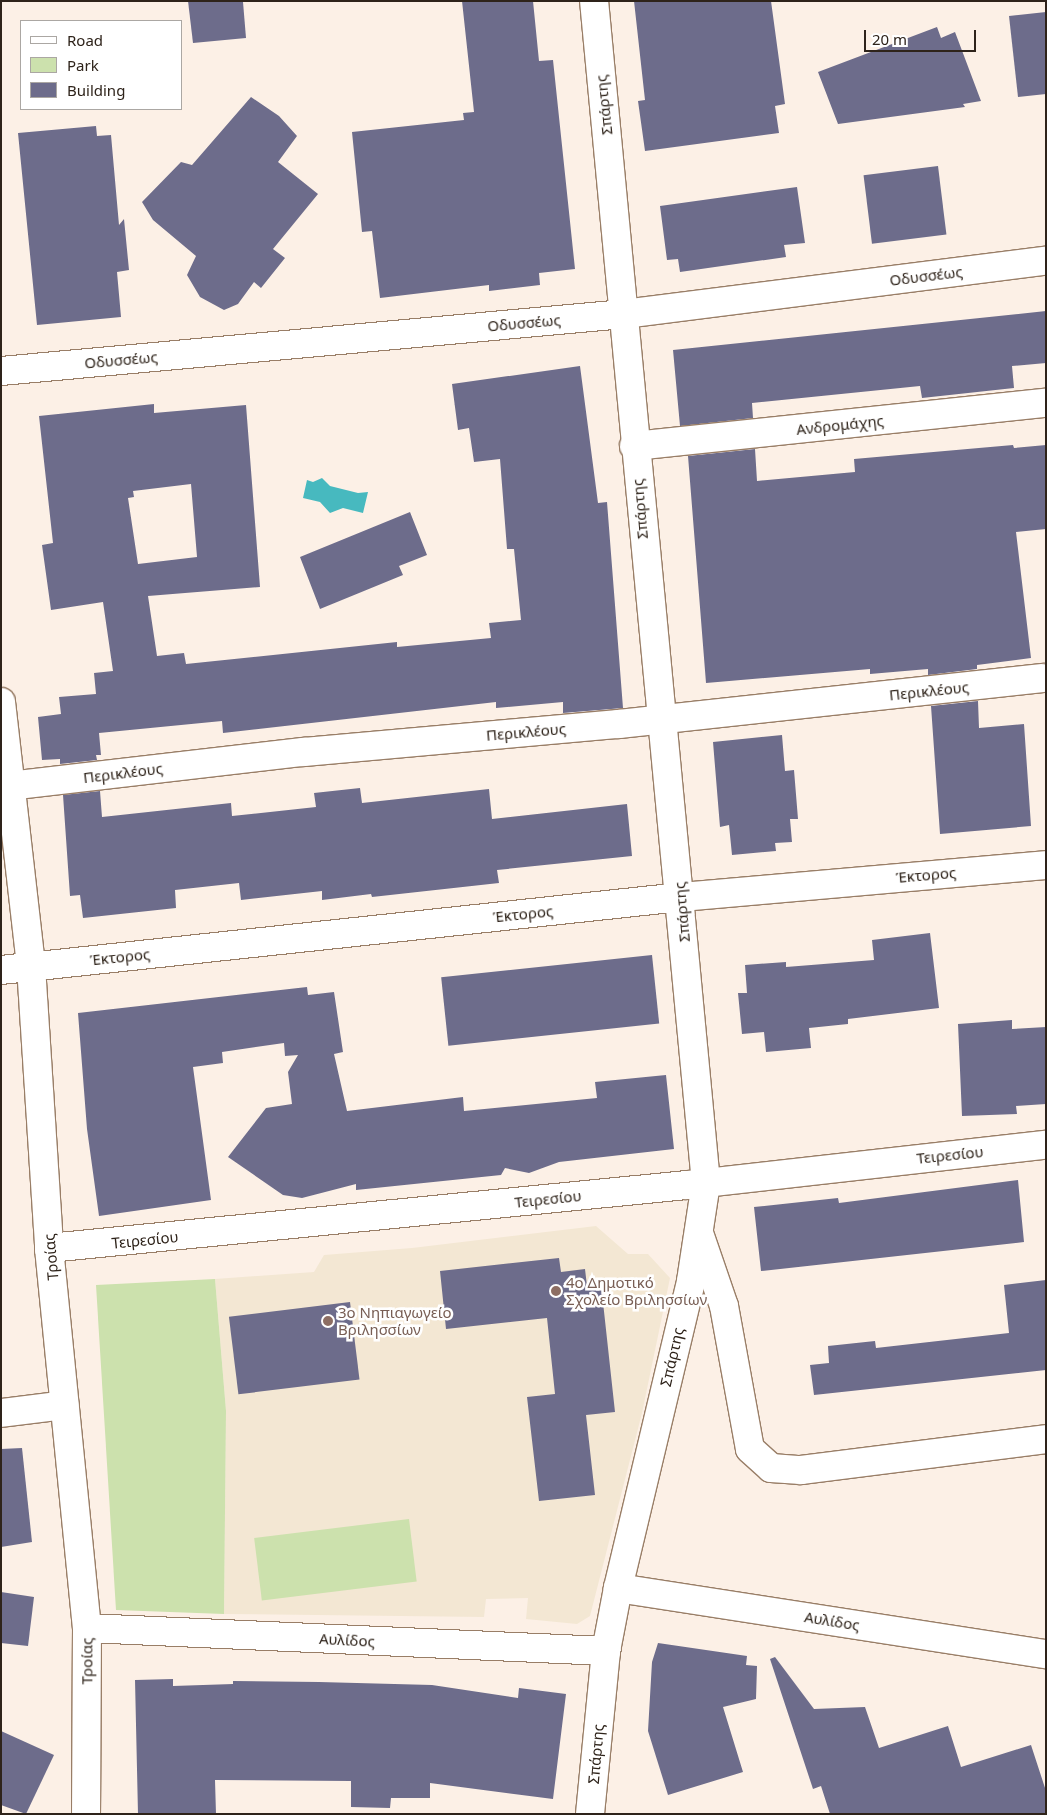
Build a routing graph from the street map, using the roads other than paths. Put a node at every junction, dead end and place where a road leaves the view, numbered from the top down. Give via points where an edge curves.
1 (594, 1) edge
2 (1046, 261) edge
3 (624, 314) junction
4 (1, 371) edge
5 (1046, 403) edge
6 (634, 446) junction
7 (1043, 678) dead end
8 (1, 702) edge
9 (660, 720) junction
10 (8, 786) junction
11 (1046, 865) edge
12 (681, 897) junction
13 (31, 966) junction
14 (1, 970) edge
15 (1046, 1145) edge
16 (706, 1183) junction
17 (700, 1234) junction
18 (50, 1248) junction
19 (65, 1405) junction
20 (1, 1413) edge
21 (1046, 1439) edge
22 (618, 1588) junction
23 (87, 1628) junction
24 (606, 1651) junction
25 (1046, 1654) edge
26 (86, 1814) edge
27 (590, 1814) edge

1 - 3 street, Σπάρτης
2 - 3 street, Οδυσσέως
3 - 4 street, Οδυσσέως
3 - 6 street, Σπάρτης
5 - 6 street, Ανδρομάχης
6 - 9 street, Σπάρτης
7 - 9 street, Περικλέους
8 - 10 street, Τροίας
9 - 10 street, Περικλέους via 304,752
9 - 12 street, Σπάρτης
10 - 13 street, Τροίας
11 - 12 street, Έκτορος
12 - 13 street, Έκτορος
12 - 16 street, Σπάρτης
13 - 14 street, Έκτορος
13 - 18 street, Τροίας
15 - 16 street, Τειρεσίου
16 - 17 street, Σπάρτης
16 - 18 street, Τειρεσίου
17 - 21 street via 724,1306 750,1448 771,1468 801,1470
17 - 22 street, Σπάρτης
18 - 19 street, Τροίας
19 - 20 street
19 - 23 street, Τροίας
22 - 24 street, Σπάρτης
22 - 25 street, Αυλίδος
23 - 24 street, Αυλίδος
23 - 26 street, Τροίας
24 - 27 street, Σπάρτης

